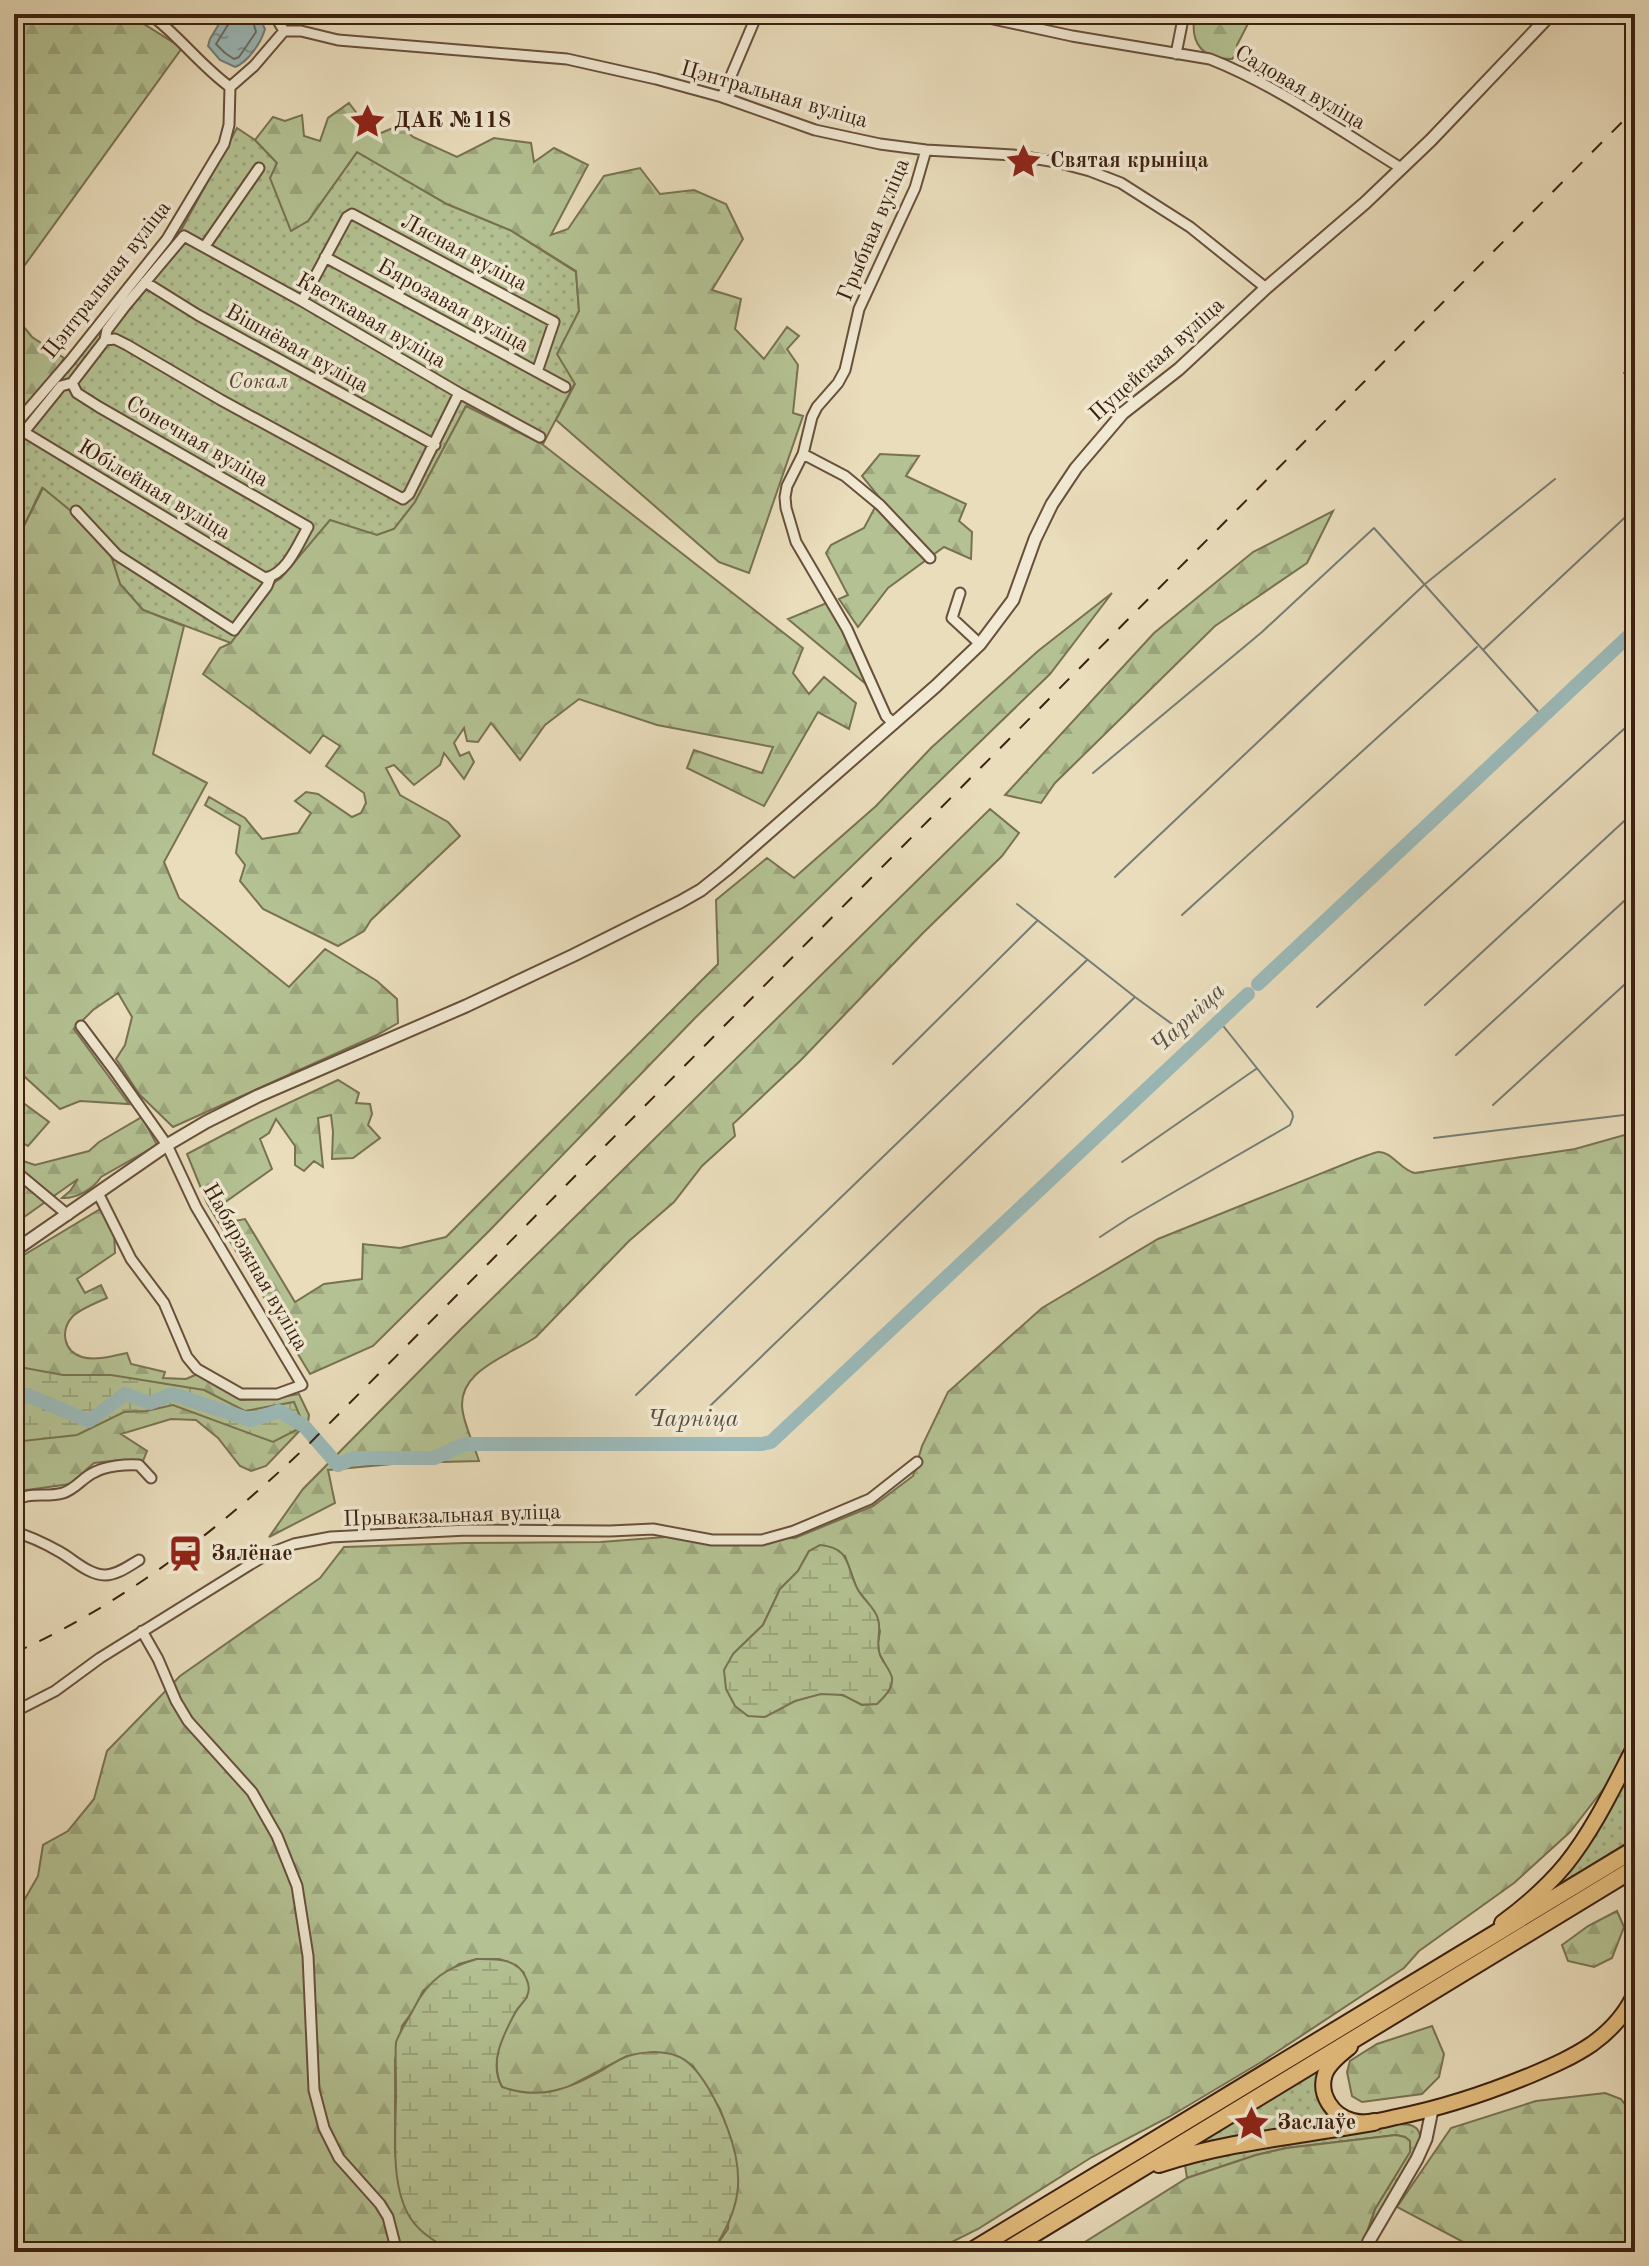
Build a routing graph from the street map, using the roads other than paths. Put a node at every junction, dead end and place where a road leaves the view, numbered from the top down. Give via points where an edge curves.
1 (150, 14) edge
2 (274, 14) edge
3 (755, 14) edge
4 (970, 14) edge
5 (1184, 14) edge
6 (1551, 14) edge
7 (284, 31) junction
8 (1176, 54) junction
9 (230, 87) junction
10 (722, 97) junction
11 (926, 150) junction
12 (259, 168) dead end
13 (1401, 168) junction
14 (205, 246) junction
15 (325, 257) junction
16 (145, 282) junction
17 (1266, 288) junction
18 (302, 301) junction
19 (105, 340) junction
20 (70, 361) junction
21 (81, 370) junction
22 (537, 372) junction
23 (72, 383) junction
24 (565, 387) dead end
25 (459, 393) junction
26 (14, 426) edge
27 (540, 437) dead end
28 (435, 445) junction
29 (803, 454) junction
30 (76, 511) dead end
31 (930, 558) dead end
32 (268, 578) junction
33 (960, 593) dead end
34 (980, 644) junction
35 (894, 724) junction
36 (81, 1026) dead end
37 (167, 1145) junction
38 (14, 1170) edge
39 (98, 1193) junction
40 (68, 1215) junction
41 (14, 1251) edge
42 (917, 1462) dead end
43 (151, 1478) dead end
44 (14, 1501) edge
45 (14, 1532) edge
46 (139, 1560) dead end
47 (142, 1631) junction
48 (14, 1712) edge
49 (1635, 1746) edge
50 (1635, 1849) edge
51 (1635, 1868) edge
52 (1465, 1951) junction
53 (1635, 1993) edge
54 (1367, 2033) junction
55 (1432, 2110) junction
56 (1374, 2122) junction
57 (1135, 2172) junction
58 (397, 2252) edge
59 (970, 2252) edge
60 (1004, 2252) edge
61 (1365, 2252) edge

1 - 9 street
2 - 7 street
3 - 10 street
4 - 8 street, Садовая вуліца
5 - 8 street
6 - 13 street, Пуцейская вуліца
7 - 9 street
7 - 10 street, Цэнтральная вуліца via 567,59
8 - 13 street, Садовая вуліца via 1230,67
9 - 20 street, Цэнтральная вуліца via 229,125 220,152 167,239
10 - 11 street, Цэнтральная вуліца via 815,130
11 - 17 street, Цэнтральная вуліца via 1056,162 1121,183 1190,227
11 - 29 street, Грыбная вуліца via 915,188 859,309 845,370 817,407
12 - 14 street
13 - 17 street, Пуцейская вуліца
14 - 16 street, Кветкавая вуліца via 184,236
14 - 18 street, Кветкавая вуліца
15 - 18 street
15 - 22 street, Бярозавая вуліца
15 - 22 street, Лясная вуліца via 352,214 554,322
16 - 19 street via 107,330
16 - 28 street, Вішнёвая вуліца
17 - 34 street, Пуцейская вуліца via 1123,413 1076,468 1035,539 1013,600
18 - 25 street, Кветкавая вуліца
19 - 21 street
19 - 28 street via 127,345 403,499
20 - 21 street
20 - 26 street, Цэнтральная вуліца
21 - 23 street
22 - 24 street, Бярозавая вуліца
23 - 32 street, Сонечная вуліца via 77,393 99,407 308,527 281,571
23 - 32 street, Юбілейная вуліца via 61,386 24,432
25 - 27 street, Кветкавая вуліца
25 - 28 street
29 - 31 street via 845,476
29 - 35 street, Грыбная вуліца via 785,497 796,542
30 - 32 street via 117,555 234,630
33 - 34 street via 952,618
34 - 35 street, Пуцейская вуліца
35 - 37 street, Пуцейская вуліца via 701,890 466,1006 258,1096
36 - 37 street, Набярэжная вуліца
37 - 39 street, Пуцейская вуліца
37 - 39 street, Набярэжная вуліца via 196,1207 302,1385 277,1394 241,1394 197,1369
38 - 40 street
39 - 40 street, Пуцейская вуліца
40 - 41 street, Пуцейская вуліца
42 - 47 street, Прывакзальная вуліца via 870,1499 762,1540 712,1540 653,1529 467,1530 294,1544 268,1554
43 - 44 street via 139,1465 125,1465 95,1472 60,1495
45 - 46 street via 96,1573 106,1575
47 - 48 street, Прывакзальная вуліца via 55,1691
47 - 58 street via 188,1721 252,1792 277,1836 297,1886 308,1956 314,2090 324,2128 339,2158 388,2217
49 - 52 main road via 1568,1862 1513,1915
50 - 52 highway
51 - 54 highway
52 - 59 highway
53 - 55 main road via 1616,2023 1584,2049 1508,2084
54 - 56 main road via 1329,2066 1323,2083 1330,2106 1339,2114 1354,2122
54 - 57 highway
55 - 56 main road
55 - 61 street via 1417,2159
56 - 57 highway via 1197,2153
57 - 60 highway

